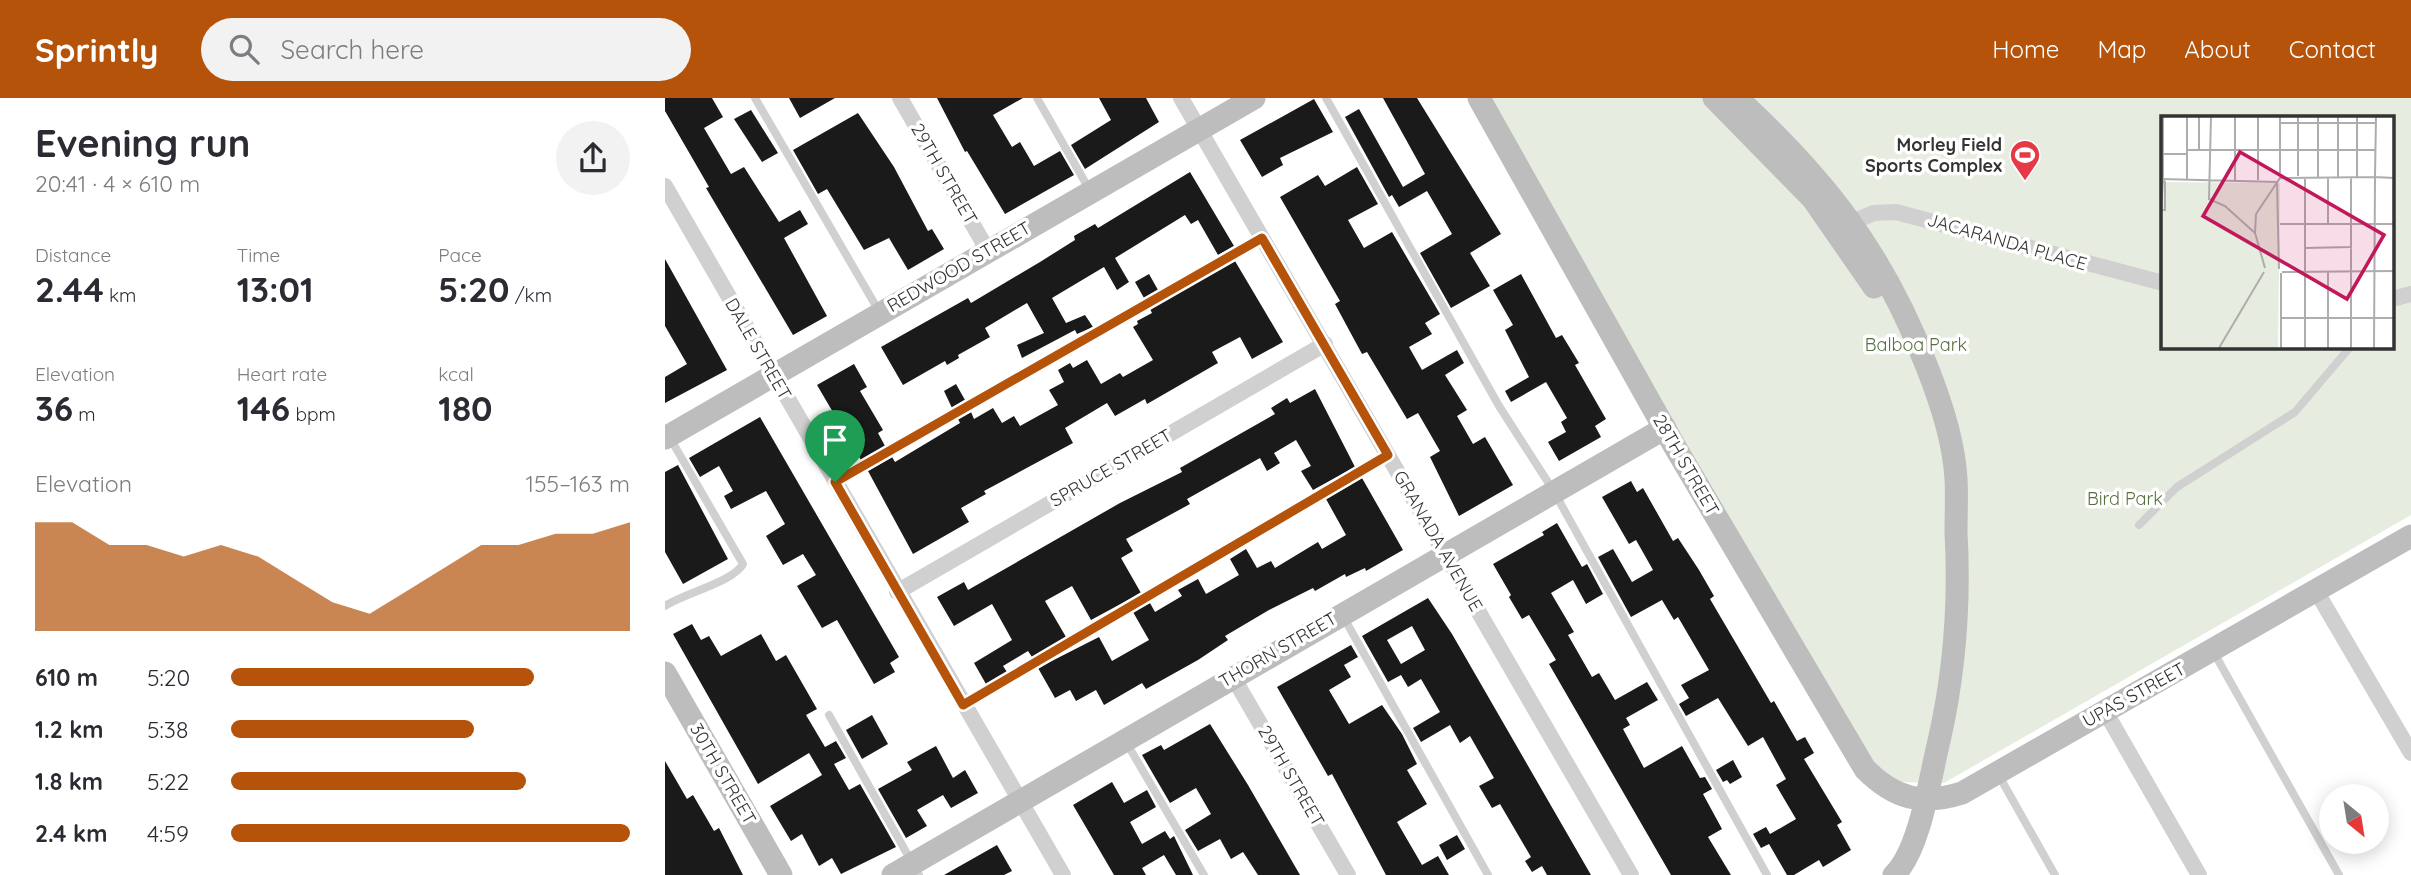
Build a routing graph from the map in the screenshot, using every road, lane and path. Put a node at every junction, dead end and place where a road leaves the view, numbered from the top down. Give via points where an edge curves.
1 (755, 98) edge
2 (899, 98) edge
3 (1037, 98) edge
4 (1181, 98) edge
5 (1254, 98) edge
6 (1326, 98) edge
7 (1479, 98) edge
8 (1715, 98) edge
9 (1737, 98) edge
10 (1198, 130) junction
11 (665, 186) edge
12 (1090, 192) junction
13 (1852, 222) junction
14 (1262, 238) junction
15 (988, 251) junction
16 (2161, 283) edge
17 (2411, 294) edge
18 (2393, 299) edge
19 (880, 313) junction
20 (1325, 344) junction
21 (2349, 348) edge
22 (773, 375) junction
23 (1665, 428) junction
24 (666, 434) edge
25 (1388, 455) junction
26 (835, 482) junction
27 (1553, 490) junction
28 (1955, 509) junction
29 (2139, 525) dead end
30 (2411, 536) edge
31 (1446, 554) junction
32 (2315, 589) junction
33 (897, 592) junction
34 (665, 606) edge
35 (1341, 614) junction
36 (2213, 651) junction
37 (665, 673) edge
38 (1233, 677) junction
39 (963, 705) junction
40 (2105, 711) junction
41 (829, 715) dead end
42 (1125, 740) junction
43 (2411, 753) edge
44 (1998, 773) junction
45 (1924, 799) junction
46 (1020, 802) junction
47 (916, 869) edge
48 (781, 875) edge
49 (893, 875) edge
50 (1063, 875) edge
51 (1204, 875) edge
52 (1348, 875) edge
53 (1488, 875) edge
54 (1631, 875) edge
55 (1767, 875) edge
56 (1893, 875) edge
57 (2055, 875) edge
58 (2199, 875) edge
59 (2339, 875) edge

1 - 19 lane
2 - 15 street, 29TH STREET
3 - 12 lane
4 - 10 street, GRANADA AVENUE
5 - 10 street, REDWOOD STREET
6 - 27 lane via 1499,406
7 - 23 street, 28TH STREET
8 - 13 street via 1785,156 1839,217
8 - 28 street via 1813,199 1863,268 1917,373 1933,417
9 - 13 street via 1791,150
10 - 12 street, REDWOOD STREET
10 - 14 street, GRANADA AVENUE
11 - 22 street, DALE STREET
12 - 15 street, REDWOOD STREET
13 - 16 street, JACARANDA PLACE via 1874,213 1896,212
13 - 28 street via 1896,297 1937,392 1956,478
14 - 20 street, GRANADA AVENUE
14 - 26 lane
15 - 19 street, REDWOOD STREET
17 - 18 street
19 - 22 street, REDWOOD STREET
20 - 25 street, GRANADA AVENUE
20 - 33 street, SPRUCE STREET
21 - 29 lane via 2295,412 2177,486
22 - 24 street, REDWOOD STREET
22 - 26 street, DALE STREET
23 - 27 street, THORN STREET
23 - 45 street, 28TH STREET via 1865,769 1888,791
24 - 34 lane via 743,564 732,575
25 - 31 street, GRANADA AVENUE
25 - 39 lane
26 - 33 street, DALE STREET
27 - 31 street, THORN STREET
27 - 55 lane
28 - 45 street via 1956,649
30 - 32 street, UPAS STREET
31 - 35 street, THORN STREET
31 - 54 street, GRANADA AVENUE
32 - 36 street, UPAS STREET
32 - 43 street
33 - 39 street, DALE STREET
35 - 38 street, THORN STREET
35 - 53 lane
36 - 40 street, UPAS STREET
36 - 59 lane
37 - 48 street, 30TH STREET
38 - 42 street, THORN STREET
38 - 52 street, 29TH STREET
39 - 46 street, DALE STREET
40 - 44 street, UPAS STREET
40 - 58 street
41 - 47 lane
42 - 46 street, THORN STREET
42 - 51 lane
44 - 45 street, UPAS STREET via 1962,793
44 - 57 lane
45 - 56 street via 1910,850
46 - 47 street, THORN STREET
46 - 50 street, DALE STREET
47 - 49 street, THORN STREET

